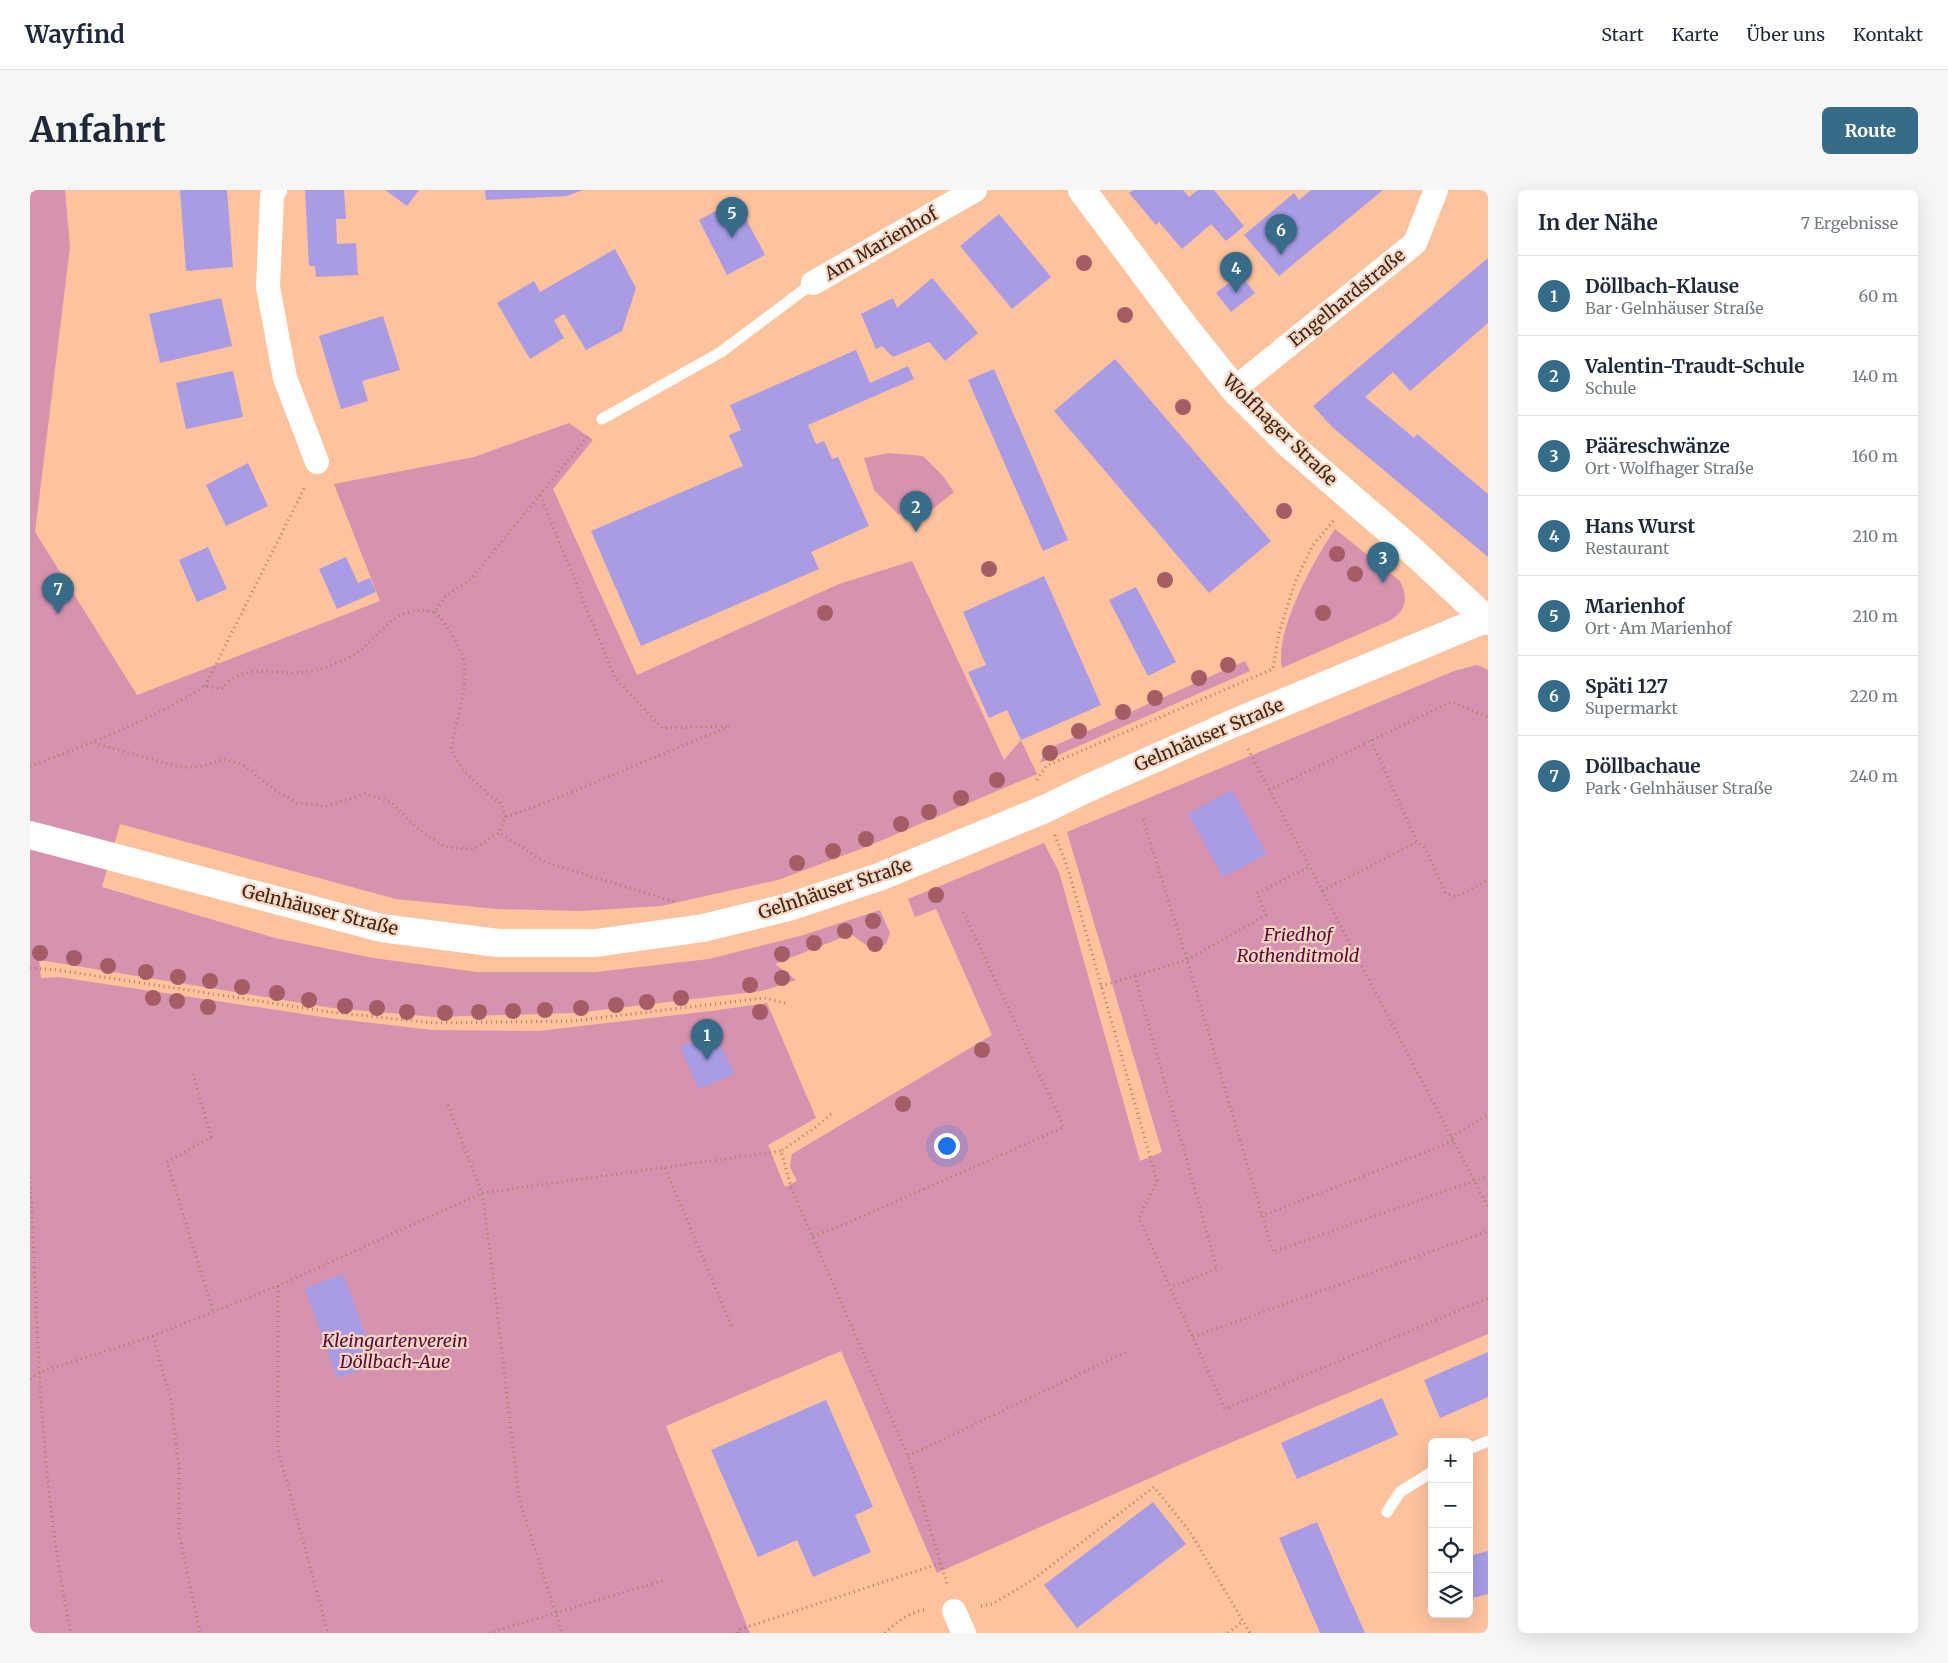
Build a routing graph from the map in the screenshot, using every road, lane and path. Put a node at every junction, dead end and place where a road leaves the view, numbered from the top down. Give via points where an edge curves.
1 (275, 190) edge
2 (975, 190) edge
3 (1082, 190) edge
4 (1436, 190) edge
5 (813, 283) joint
6 (1234, 389) junction
7 (602, 419) joint
8 (317, 462) joint
9 (540, 495) junction
10 (1353, 499) junction
11 (434, 612) junction
12 (1486, 620) edge
13 (205, 686) junction
14 (1488, 718) edge
15 (1234, 723) junction
16 (1371, 740) junction
17 (93, 742) junction
18 (30, 766) edge
19 (1036, 781) dead end
20 (1269, 790) junction
21 (1046, 809) junction
22 (506, 817) junction
23 (1143, 819) dead end
24 (499, 833) junction
25 (30, 835) edge
26 (1417, 842) junction
27 (1309, 867) junction
28 (1488, 880) edge
29 (1322, 891) junction
30 (963, 911) dead end
31 (704, 928) junction
32 (1187, 960) junction
33 (30, 968) edge
34 (1135, 976) junction
35 (1101, 986) junction
36 (785, 1003) dead end
37 (193, 1074) dead end
38 (448, 1105) dead end
39 (831, 1114) dead end
40 (1488, 1115) edge
41 (1451, 1137) junction
42 (1454, 1141) junction
43 (781, 1151) junction
44 (665, 1168) junction
45 (1488, 1176) edge
46 (30, 1177) edge
47 (1475, 1182) junction
48 (482, 1192) junction
49 (1488, 1207) edge
50 (1261, 1216) junction
51 (1488, 1231) edge
52 (813, 1236) junction
53 (278, 1286) junction
54 (1170, 1287) junction
55 (1488, 1298) edge
56 (212, 1311) junction
57 (732, 1327) dead end
58 (153, 1336) junction
59 (1193, 1337) junction
60 (1126, 1352) dead end
61 (40, 1372) junction
62 (30, 1379) edge
63 (1488, 1440) edge
64 (1473, 1447) edge
65 (908, 1456) junction
66 (1428, 1474) edge
67 (1387, 1512) dead end
68 (941, 1563) junction
69 (665, 1580) dead end
70 (954, 1611) junction
71 (555, 1613) junction
72 (1243, 1621) junction
73 (71, 1633) edge
74 (200, 1633) edge
75 (328, 1633) edge
76 (489, 1633) edge
77 (562, 1633) edge
78 (738, 1633) edge
79 (885, 1633) edge
80 (964, 1633) edge
81 (1228, 1633) edge
82 (1250, 1633) edge

1 - 8 street via 272,196 268,287 285,378
2 - 5 street, Am Marienhof
3 - 6 main road, Wolfhager Straße
4 - 6 street, Engelhardstraße via 1415,243
5 - 7 lane via 722,352
6 - 10 main road, Wolfhager Straße via 1291,446
7 - 9 path
8 - 13 path
9 - 11 path via 471,579 445,597
9 - 22 path via 614,678 662,728 730,726
10 - 12 main road, Wolfhager Straße
10 - 19 path via 1313,545 1295,582 1279,633 1273,669 1046,766
11 - 13 path via 406,612 386,625 354,656 325,668 294,673 258,671 236,676 221,689
11 - 22 path via 452,634 466,668 451,750 462,768 502,804
12 - 15 main road, Gelnhäuser Straße
13 - 17 path
14 - 16 path via 1452,702
15 - 20 path
15 - 21 main road, Gelnhäuser Straße
16 - 20 path
16 - 26 path
17 - 18 path
17 - 24 path via 179,767 199,768 224,759 245,766 297,803 326,806 365,794 391,802 418,829 445,847 473,849
20 - 27 path
21 - 31 main road, Gelnhäuser Straße via 879,877 789,907
21 - 35 path via 1068,869
22 - 24 path
23 - 32 path
24 - 31 path via 545,862 689,906
25 - 31 main road, Gelnhäuser Straße via 381,928 488,942 596,943
26 - 28 path via 1425,848 1445,892 1456,896
26 - 29 path
27 - 29 path
27 - 32 path via 1257,894 1266,915
29 - 41 path
30 - 52 path via 1064,1127
32 - 34 path
32 - 50 path
33 - 36 path via 330,1012 434,1022 573,1022 764,998
34 - 35 path
34 - 54 path via 1217,1269
35 - 54 path via 1157,1181 1139,1218
37 - 56 path via 211,1137 167,1162
38 - 48 path
39 - 43 path
40 - 41 path
41 - 42 path
42 - 47 path
42 - 50 path
43 - 44 path
43 - 52 path via 791,1186
44 - 48 path
44 - 57 path
45 - 47 path
46 - 61 path
47 - 49 path
47 - 50 path via 1273,1252
48 - 53 path
48 - 71 path via 519,1499
51 - 59 path
52 - 65 path
53 - 56 path
53 - 75 path via 278,1449
54 - 59 path
55 - 59 path via 1225,1409
56 - 58 path
58 - 61 path
58 - 74 path via 171,1401 179,1468 179,1533
60 - 65 path
61 - 62 path
61 - 73 path via 45,1464 60,1581
63 - 64 lane
65 - 68 path
66 - 67 lane via 1400,1492
68 - 70 path
68 - 78 path via 738,1630
69 - 71 path
70 - 72 path via 992,1604 1031,1582 1154,1487 1190,1532
70 - 79 path via 920,1609
70 - 80 street
71 - 76 path
71 - 77 path
72 - 81 path
72 - 82 path

